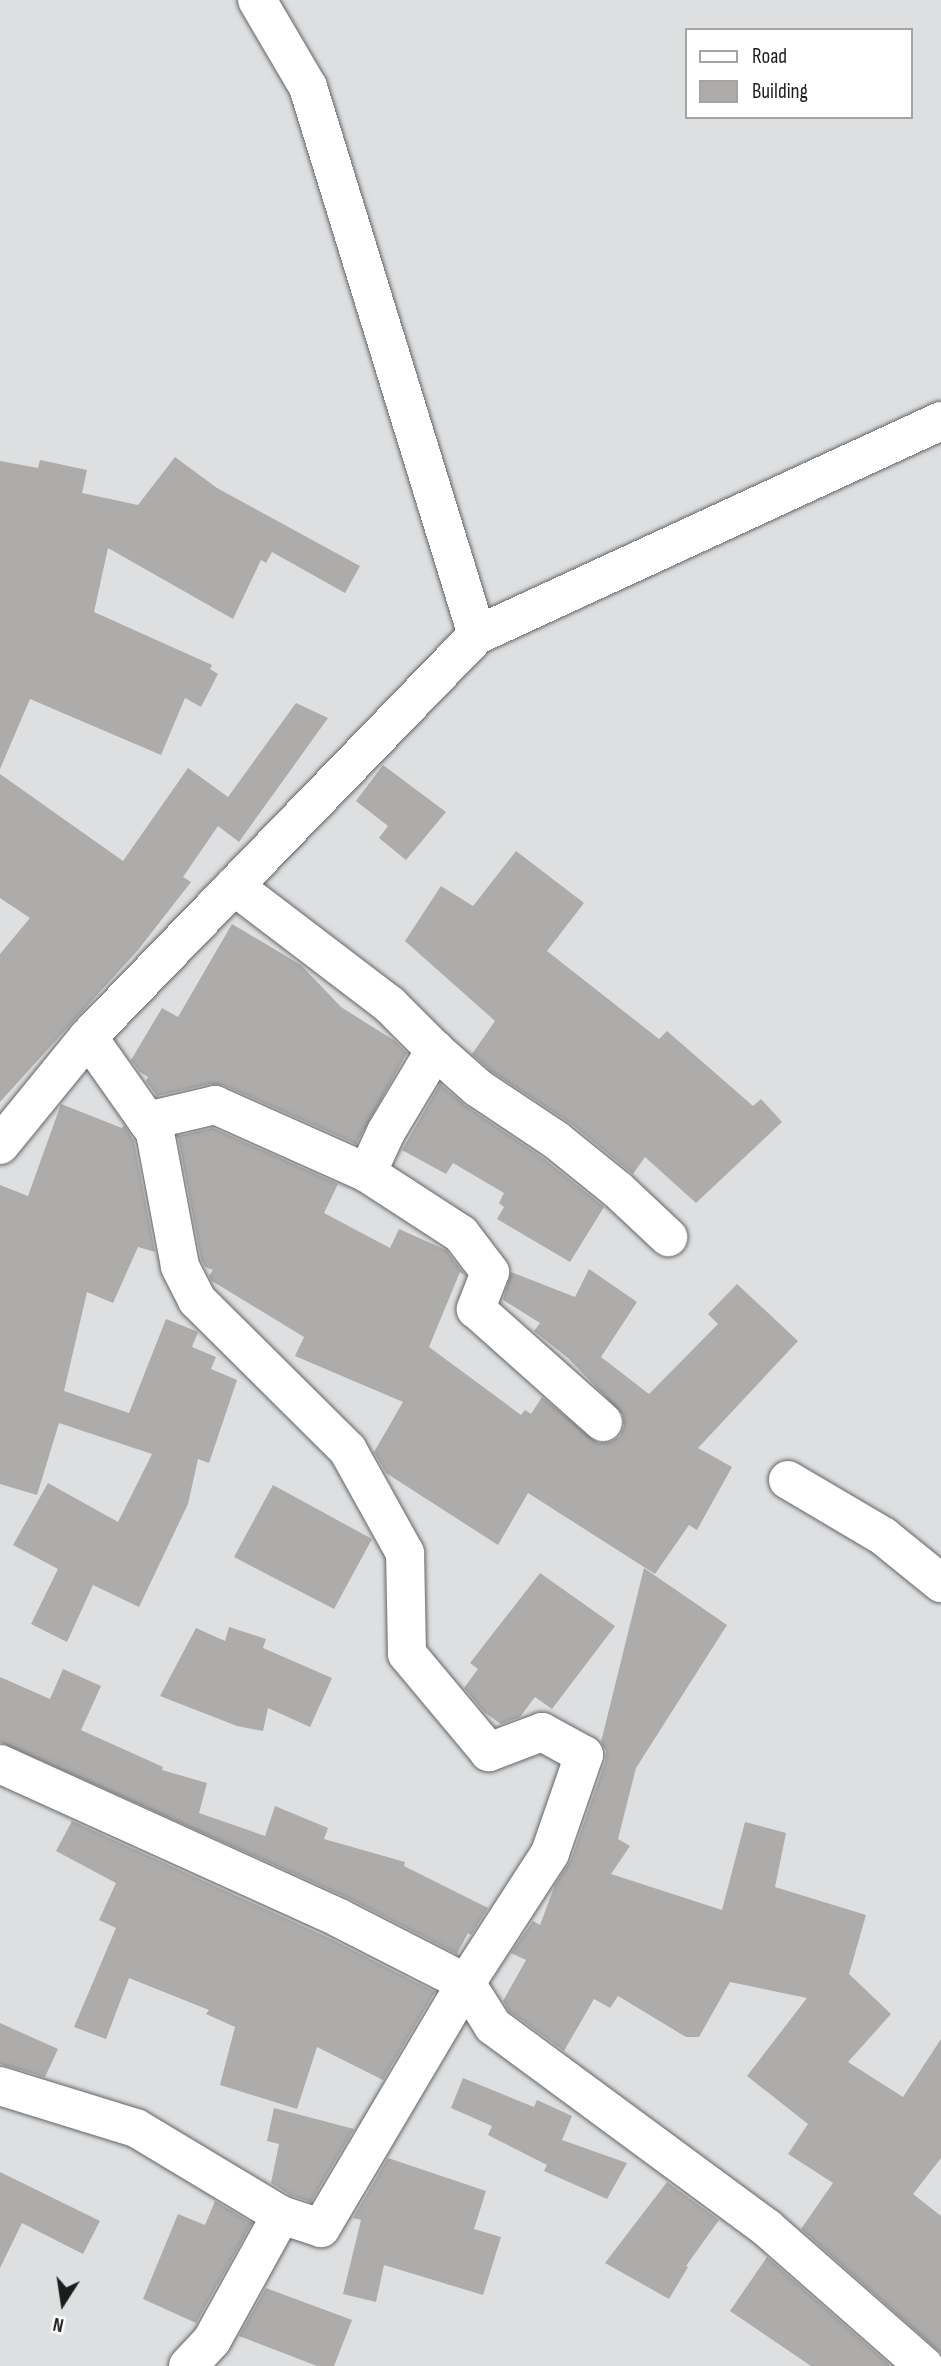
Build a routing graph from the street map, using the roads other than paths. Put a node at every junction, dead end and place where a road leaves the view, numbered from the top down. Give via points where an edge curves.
1 (257, 0) edge
2 (941, 421) edge
3 (477, 635) junction
4 (234, 886) junction
5 (88, 1037) junction
6 (435, 1050) junction
7 (147, 1121) junction
8 (0, 1145) edge
9 (367, 1173) junction
10 (667, 1237) dead end
11 (603, 1422) dead end
12 (788, 1480) dead end
13 (941, 1583) edge
14 (0, 1764) edge
15 (466, 1983) junction
16 (0, 2086) edge
17 (281, 2214) junction
18 (188, 2366) edge
19 (924, 2366) edge

1 - 3 street via 308,87
2 - 3 street
3 - 4 street
4 - 5 street
4 - 6 street via 389,1004
5 - 7 street
5 - 8 street
6 - 9 street
6 - 10 street via 478,1088 555,1140
7 - 9 street via 215,1105
7 - 15 street via 155,1132 180,1266 197,1300 348,1450 405,1553 407,1654 489,1752 542,1732 584,1755 550,1853
9 - 11 street via 461,1234 490,1272 476,1310
12 - 13 street via 883,1536
14 - 15 street via 339,1918
15 - 17 street via 321,2228
15 - 19 street via 493,2026 767,2228
16 - 17 street via 136,2128
17 - 18 street via 212,2340

